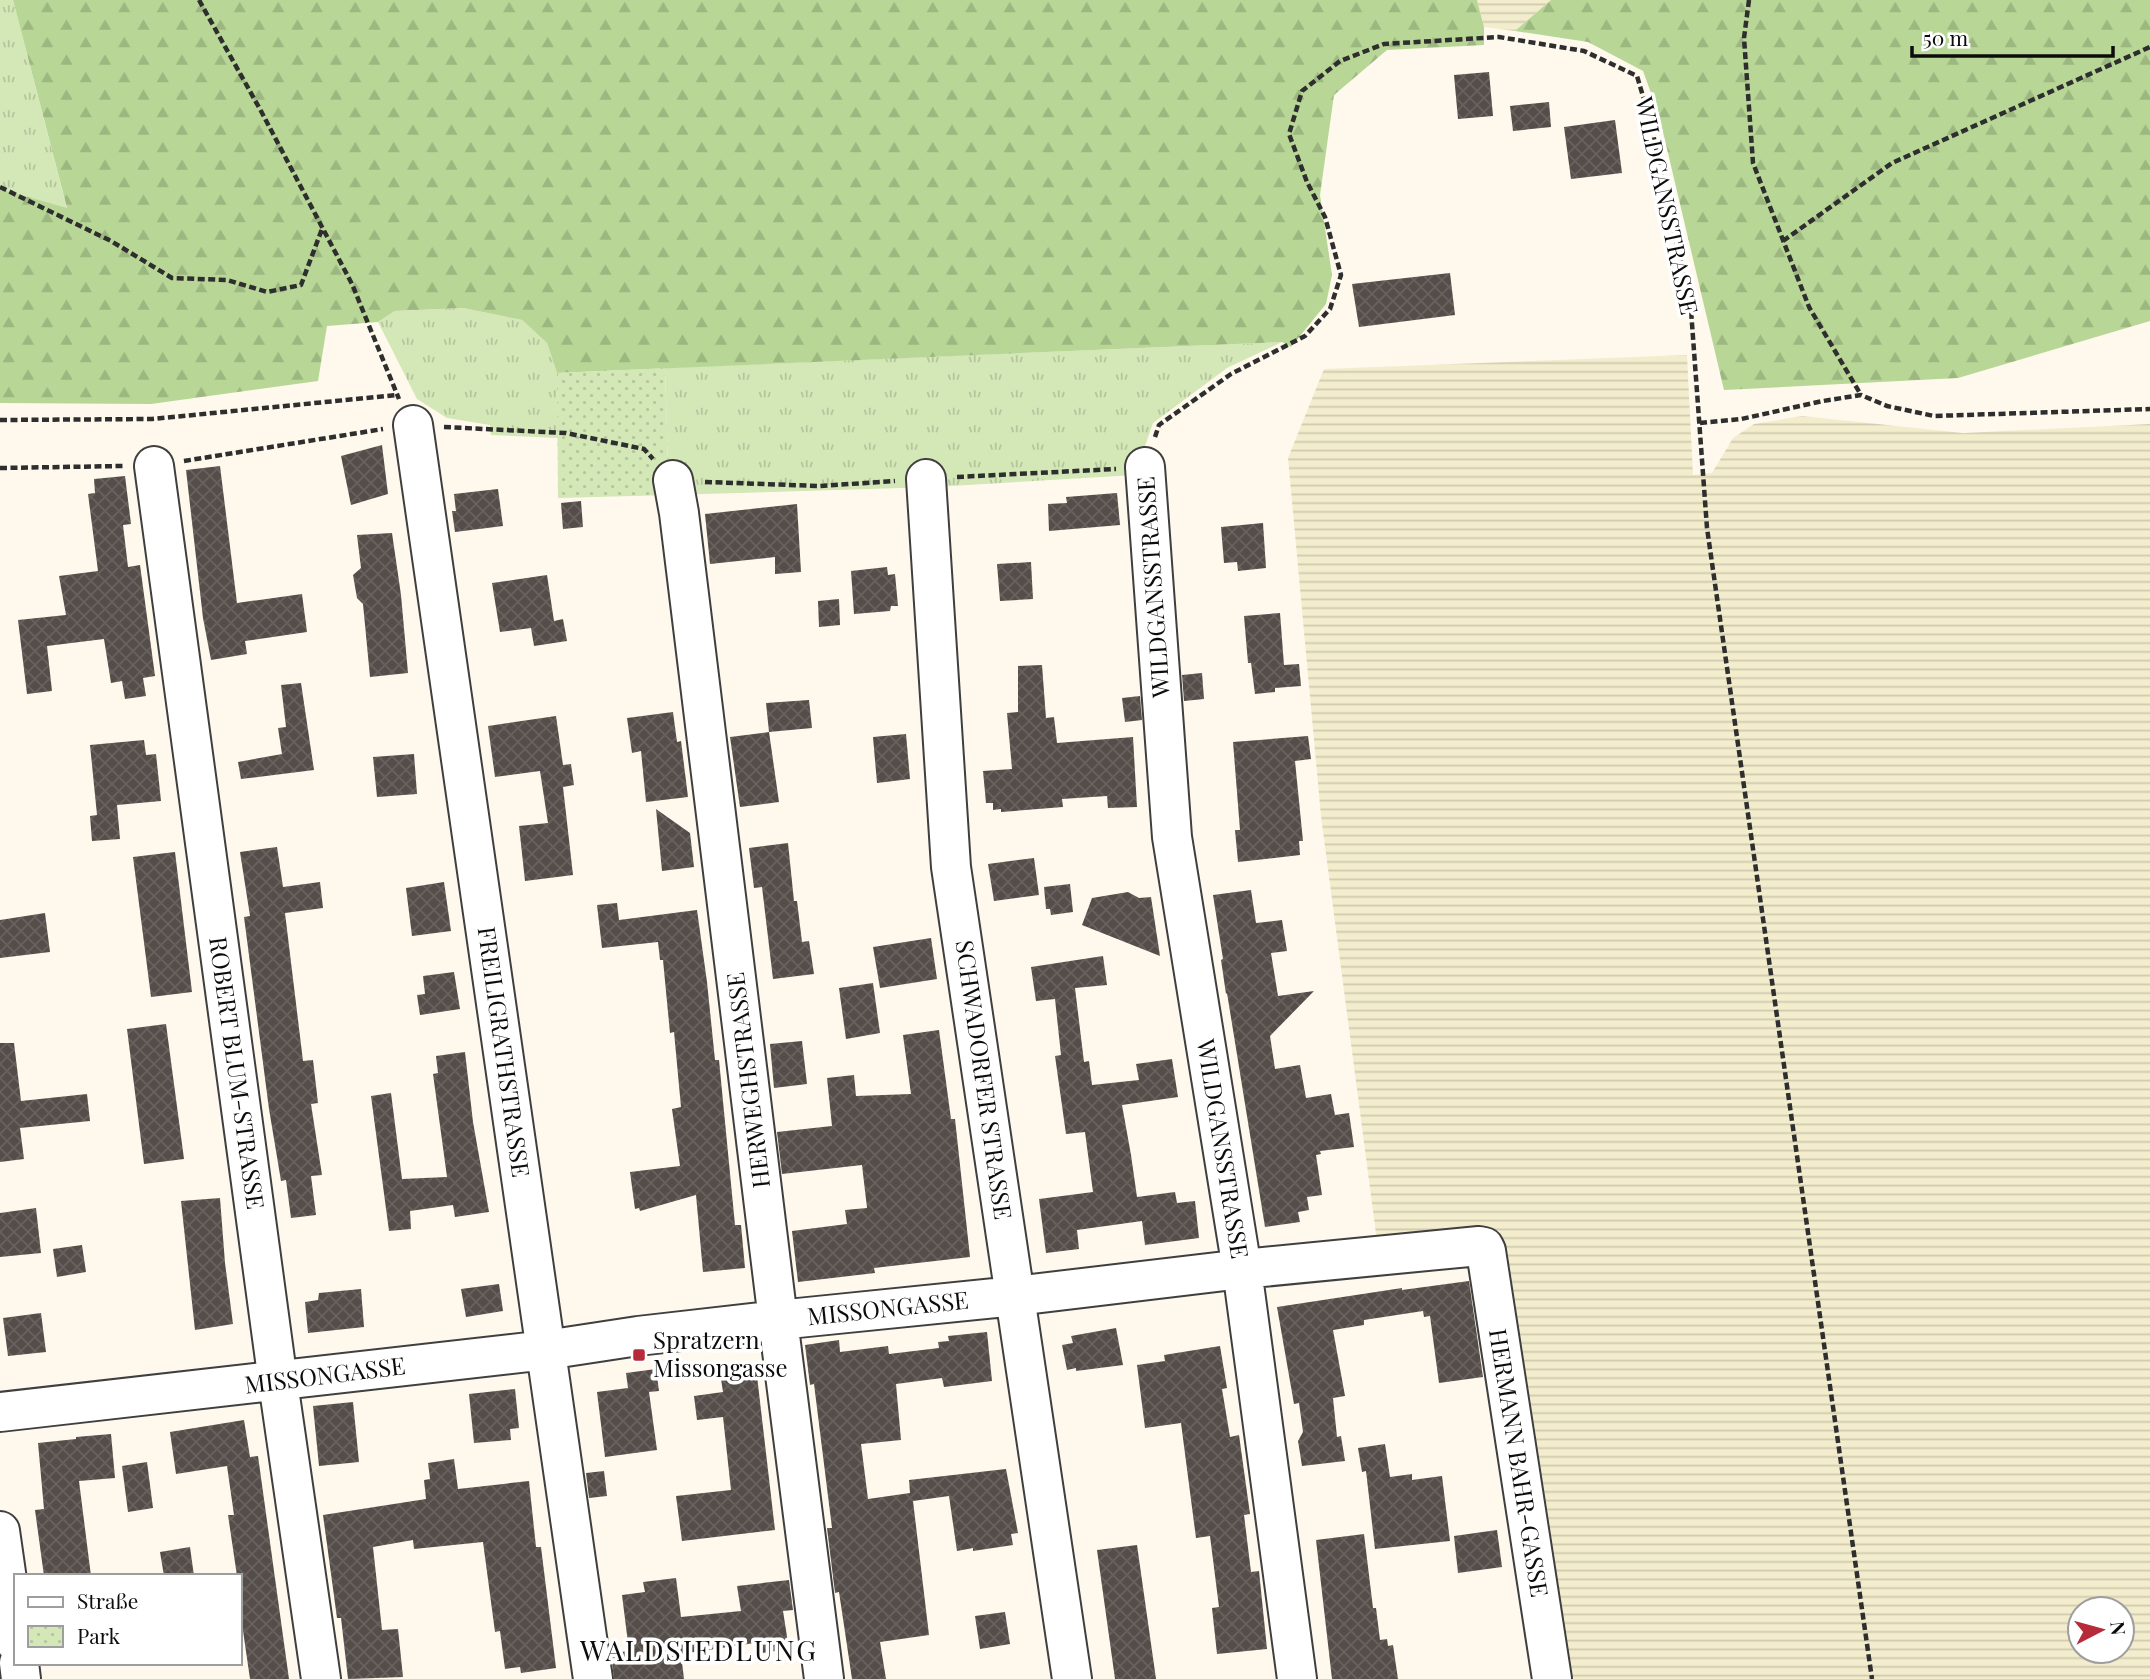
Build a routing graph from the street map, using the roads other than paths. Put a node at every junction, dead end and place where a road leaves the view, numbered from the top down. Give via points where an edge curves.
1 (405, 410) road end
2 (155, 466) road end
3 (1144, 467) road end
4 (926, 479) road end
5 (673, 480) road end
6 (1484, 1247) joint
7 (1242, 1269) junction
8 (1015, 1296) junction
9 (778, 1320) junction
10 (546, 1350) junction
11 (278, 1382) junction
12 (0, 1412) edge
13 (0, 1531) edge
14 (14, 1629) edge
15 (321, 1679) edge
16 (593, 1679) edge
17 (824, 1679) edge
18 (1072, 1679) edge
19 (1297, 1679) edge
20 (1552, 1679) edge

1 - 10 street, FREILIGRATHSTRASSE
2 - 11 street, ROBERT BLUM-STRASSE
3 - 7 street, WILDGANSSTRASSE via 1172,837
4 - 8 street, SCHWADORFER STRASSE via 951,867
5 - 9 street, HERWEGHSTRASSE
6 - 7 street, MISSONGASSE
6 - 20 street, HERMANN BAHR-GASSE
7 - 8 street, MISSONGASSE
7 - 19 street, WILDGANSSTRASSE
8 - 9 street, MISSONGASSE
8 - 18 street, SCHWADORFER STRASSE
9 - 10 street, MISSONGASSE
9 - 17 street, HERWEGHSTRASSE
10 - 11 street, MISSONGASSE
10 - 16 street, FREILIGRATHSTRASSE
11 - 12 street, MISSONGASSE
11 - 15 street, ROBERT BLUM-STRASSE
13 - 14 street

